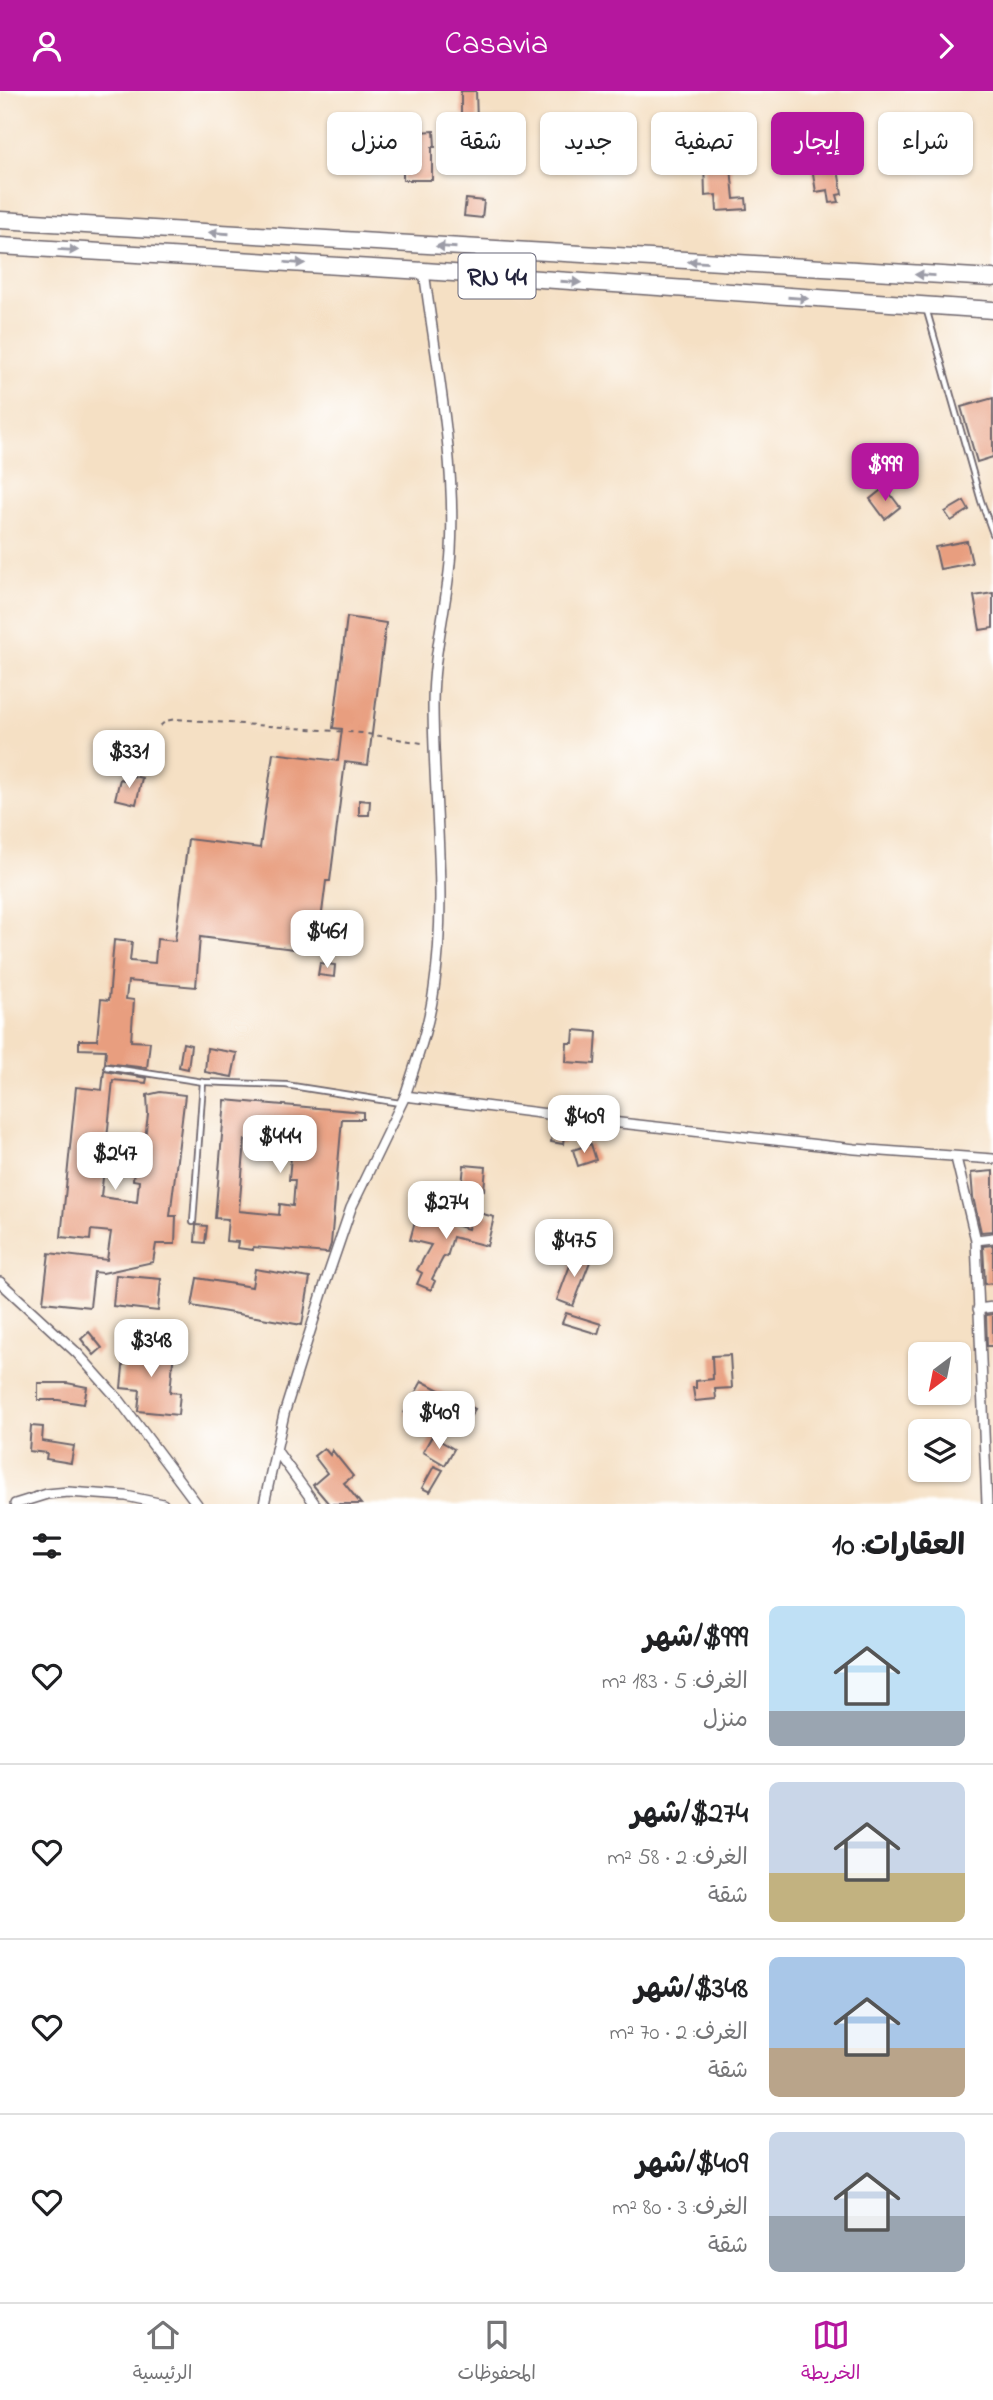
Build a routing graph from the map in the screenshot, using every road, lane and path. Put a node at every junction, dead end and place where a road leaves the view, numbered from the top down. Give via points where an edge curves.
1 (0, 220) edge
2 (0, 246) edge
3 (424, 271) junction
4 (993, 278) edge
5 (926, 307) junction
6 (993, 310) edge
7 (993, 534) edge
8 (160, 726) dead end
9 (434, 745) junction
10 (107, 1067) dead end
11 (203, 1081) junction
12 (403, 1100) junction
13 (956, 1158) junction
14 (993, 1159) edge
15 (193, 1221) dead end
16 (993, 1238) edge
17 (975, 1240) junction
18 (0, 1282) edge
19 (993, 1307) edge
20 (978, 1309) junction
21 (993, 1374) edge
22 (981, 1375) junction
23 (276, 1450) junction
24 (989, 1502) edge
25 (15, 1504) edge
26 (163, 1504) edge
27 (197, 1504) edge
28 (264, 1504) edge
29 (315, 1504) edge

4 -> 1 highway, RN 44
2 -> 3 highway, RN 44
3 -> 5 highway, RN 44
3 - 9 street via 450,495 450,563 435,660
5 - 6 highway, RN 44
5 - 7 lane
8 - 9 path via 176,719 273,725
9 - 12 street via 440,936 434,991
10 - 11 lane
11 - 12 lane via 286,1085
11 - 15 lane
12 - 13 street
12 - 23 street via 351,1208
13 - 14 street
13 - 17 street
16 - 17 street
17 - 20 street
18 - 27 street via 77,1353 120,1401
19 - 20 street
20 - 22 street
21 - 22 street
22 - 24 street
23 - 28 street
23 - 29 street
25 - 26 street via 68,1492

